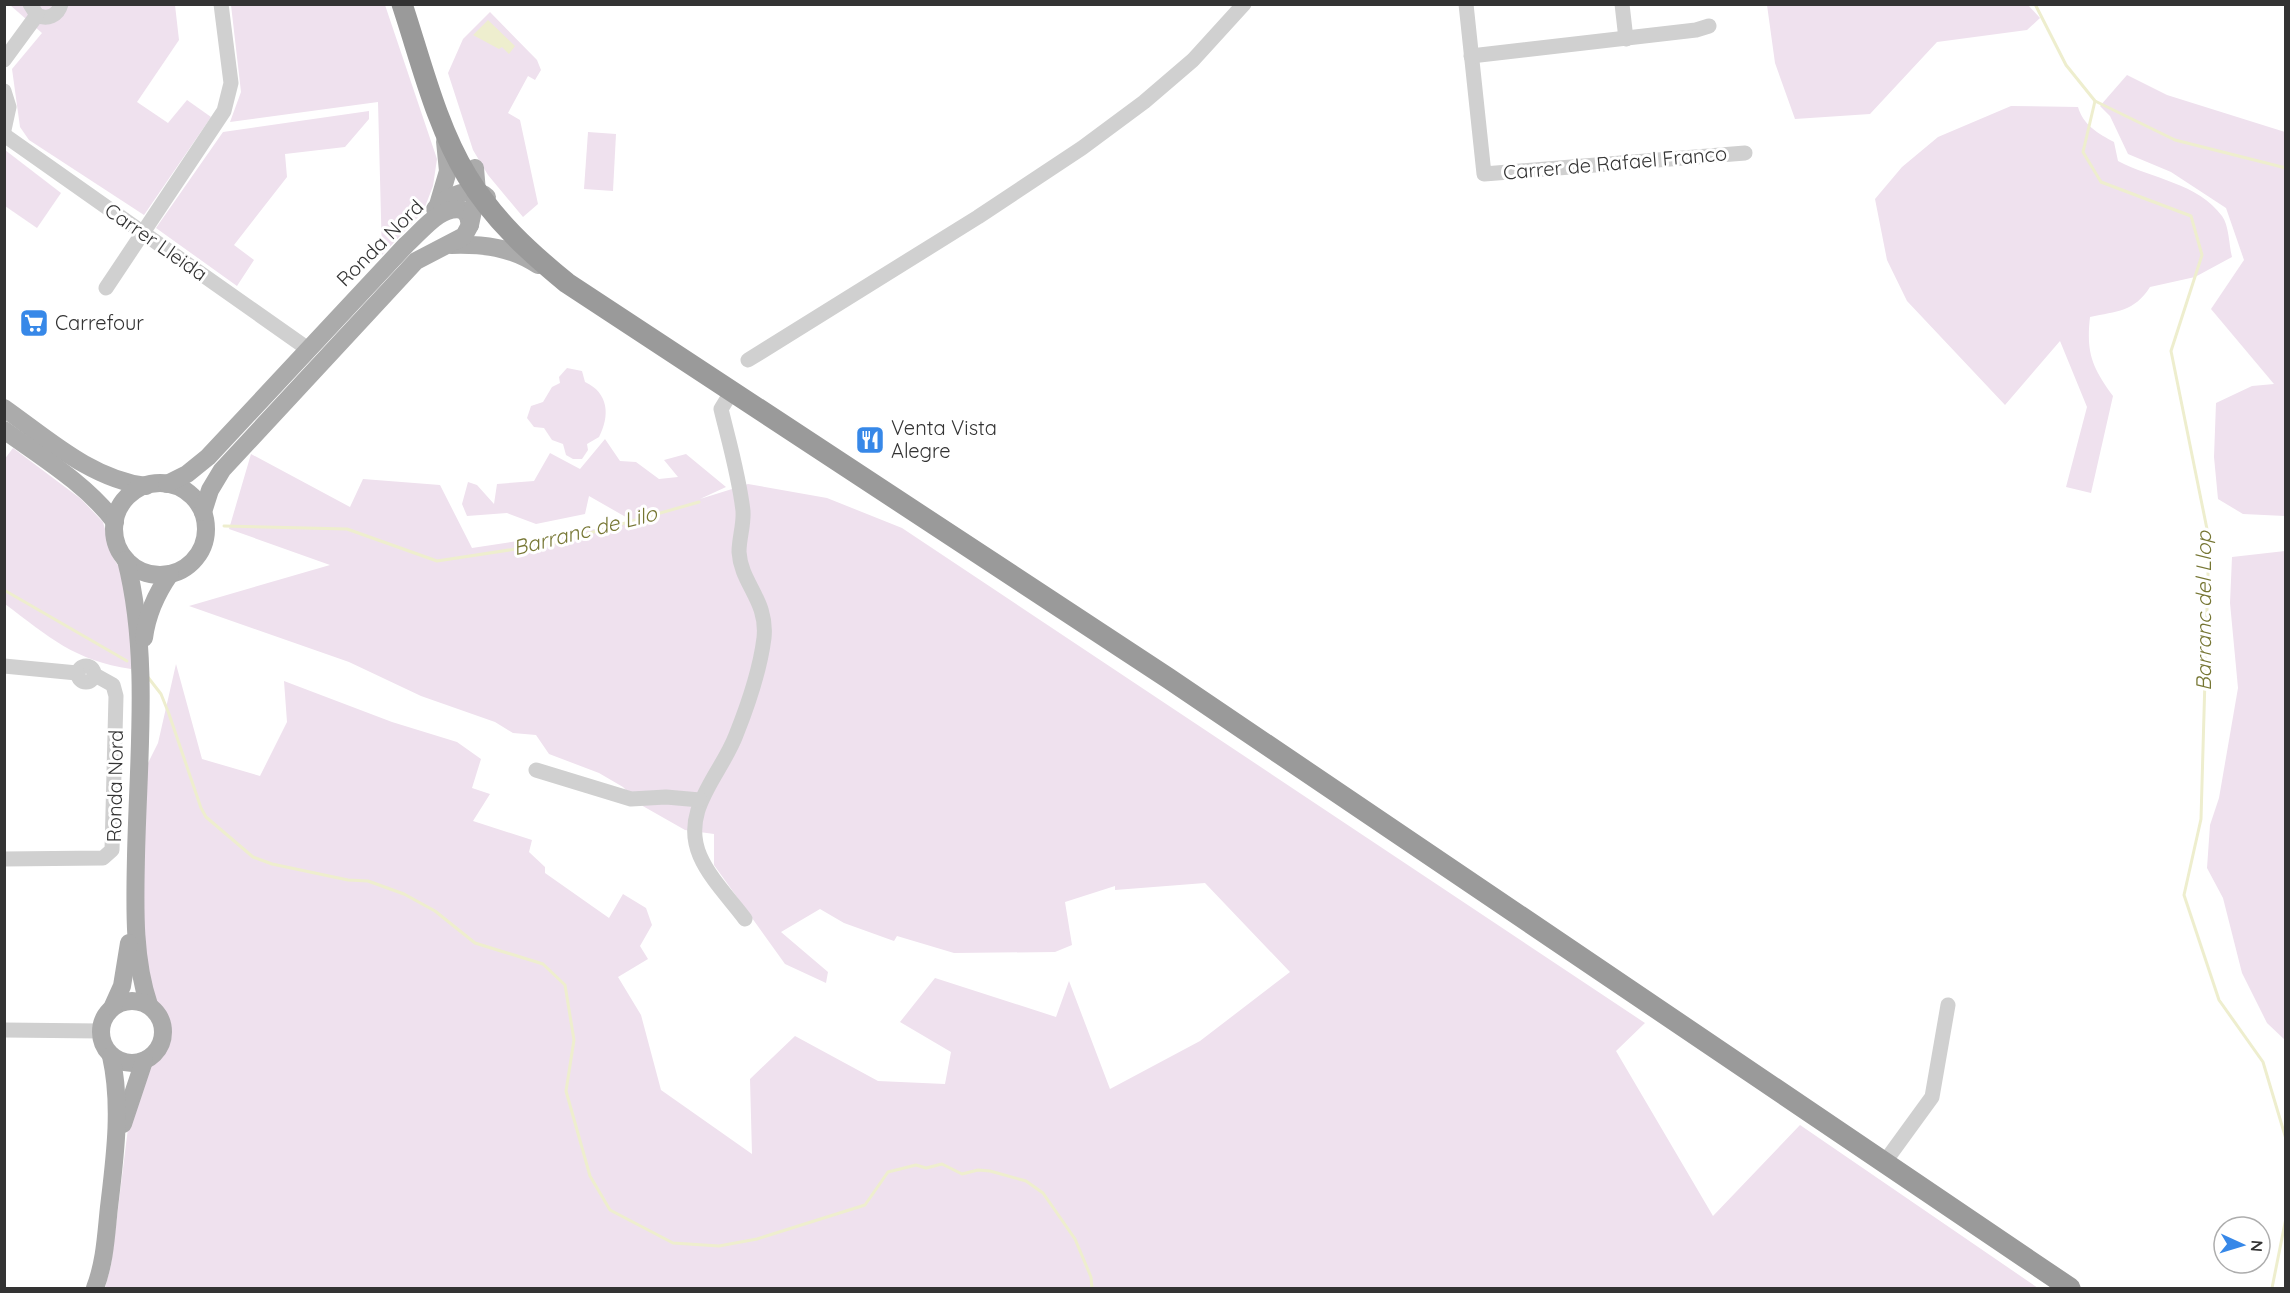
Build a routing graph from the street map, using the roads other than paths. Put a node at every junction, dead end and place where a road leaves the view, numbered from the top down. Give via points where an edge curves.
1 (61, 4) edge
2 (221, 4) edge
3 (402, 4) edge
4 (411, 4) edge
5 (1244, 4) edge
6 (1466, 4) edge
7 (1622, 4) edge
8 (33, 10) edge
9 (1709, 26) dead end
10 (1626, 39) junction
11 (1471, 56) junction
12 (4, 60) edge
13 (4, 91) edge
14 (436, 105) junction
15 (4, 130) edge
16 (4, 135) edge
17 (1745, 153) dead end
18 (475, 168) junction
19 (477, 192) junction
20 (438, 205) junction
21 (504, 212) junction
22 (470, 225) junction
23 (425, 229) junction
24 (142, 232) junction
25 (451, 245) junction
26 (567, 283) junction
27 (106, 288) dead end
28 (308, 349) junction
29 (748, 360) dead end
30 (724, 386) junction
31 (4, 408) edge
32 (7, 436) edge
33 (167, 484) junction
34 (146, 486) junction
35 (203, 512) junction
36 (115, 522) junction
37 (126, 560) junction
38 (170, 574) junction
39 (4, 666) edge
40 (140, 687) junction
41 (536, 770) dead end
42 (700, 800) junction
43 (4, 859) edge
44 (135, 885) junction
45 (745, 919) dead end
46 (149, 1005) junction
47 (1948, 1005) dead end
48 (113, 1006) junction
49 (4, 1030) edge
50 (100, 1031) junction
51 (111, 1056) junction
52 (144, 1061) junction
53 (115, 1161) junction
54 (1884, 1163) junction
55 (95, 1288) edge
56 (2070, 1288) edge

1 - 8 street via 52,16
2 - 24 street via 230,68 229,97 211,134
3 - 14 highway
4 - 18 highway via 437,81
5 - 29 street via 1193,60 1082,148
6 - 11 street
7 - 10 street
8 - 12 street
9 - 10 street
10 - 11 street
11 - 17 street, Carrer de Rafael Franco via 1484,174
13 - 15 street via 9,106
14 - 19 highway
14 - 20 main road via 448,154 448,171
16 - 24 street, Carrer Lleida
18 - 19 main road
18 - 21 highway
19 - 20 main road via 466,191
19 - 21 main road
19 - 22 main road
19 - 26 highway via 501,223
20 - 23 main road
21 - 30 highway via 563,268
22 - 23 main road, Ronda Nord via 463,210 449,208
22 - 25 main road, Ronda Nord via 464,236
23 - 28 main road, Ronda Nord
24 - 27 street
24 - 28 street, Carrer Lleida
25 - 26 main road via 480,244 507,249
25 - 35 main road, Ronda Nord via 416,261 322,359 222,470
26 - 30 highway
28 - 33 main road, Ronda Nord via 208,457
30 - 42 street via 721,409 743,514 739,553 761,604 764,639 736,735
30 - 54 highway via 1168,678
31 - 34 main road, Ronda Nord via 64,452 111,479
32 - 36 main road via 56,467
33 - 34 main road, Ronda Nord
33 - 35 main road via 189,493
34 - 36 main road via 124,501
35 - 38 main road, Ronda Nord via 206,538 201,551 187,567
36 - 37 main road, Ronda Nord via 116,542
37 - 38 main road via 150,574
37 - 40 main road, Ronda Nord via 136,608
38 - 40 main road, Ronda Nord via 159,590 145,630
39 - 43 street via 77,673 85,683 95,675 113,685 116,696 112,850 104,858
40 - 44 main road, Ronda Nord
41 - 42 street via 631,799
42 - 45 street via 695,834 700,857
44 - 46 main road, Ronda Nord via 138,959
44 - 48 main road, Ronda Nord via 128,959
46 - 48 main road via 130,1000
46 - 52 main road via 161,1020 162,1039 153,1056
47 - 54 street via 1932,1097
48 - 50 main road via 102,1020
49 - 50 street
50 - 51 main road
51 - 52 main road via 127,1063
51 - 53 main road via 116,1082
52 - 53 main road via 123,1121
53 - 55 main road via 104,1256
54 - 56 highway

